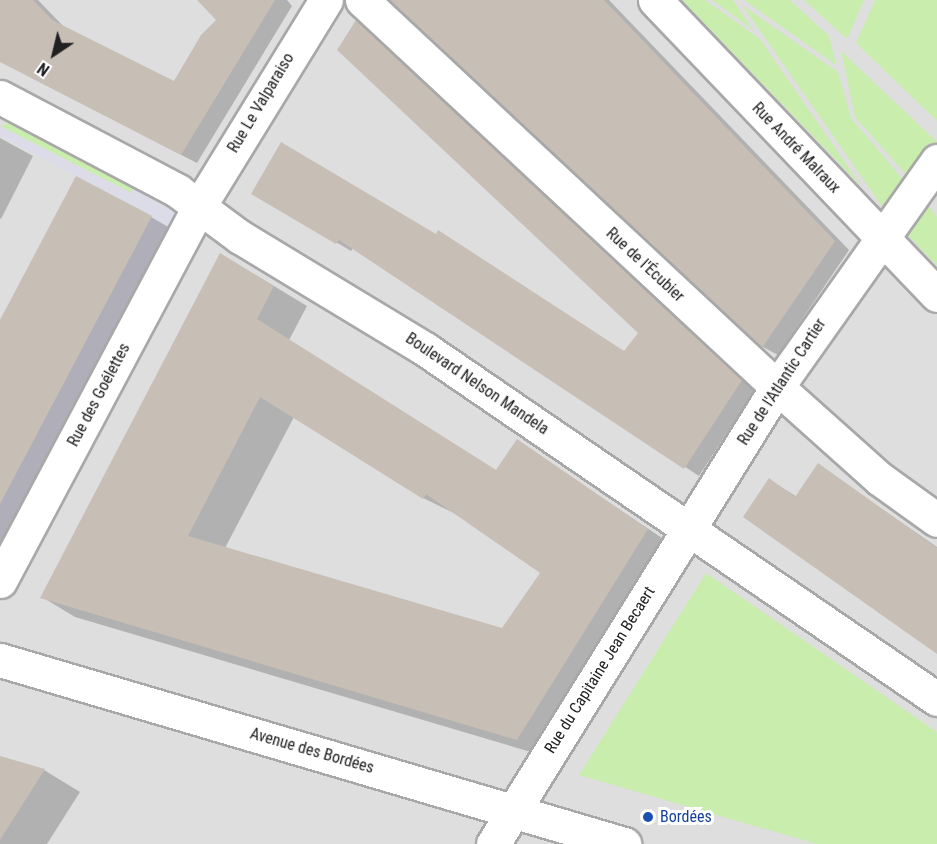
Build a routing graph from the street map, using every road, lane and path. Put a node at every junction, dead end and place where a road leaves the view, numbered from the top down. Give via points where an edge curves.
1 (326, 0) edge
2 (362, 0) edge
3 (655, 0) edge
4 (0, 97) edge
5 (937, 161) edge
6 (198, 208) junction
7 (881, 237) junction
8 (937, 295) edge
9 (777, 387) junction
10 (937, 520) edge
11 (688, 530) junction
12 (0, 582) edge
13 (0, 660) edge
14 (937, 699) edge
15 (513, 811) junction
16 (493, 844) edge
17 (624, 844) edge

1 - 6 street, Rue Le Valparaiso
2 - 9 street, Rue de l'Écubier
3 - 7 street, Rue André Malraux
4 - 6 street, Boulevard Nelson Mandela via 166,184
5 - 7 street, Rue de l'Atlantic Cartier
6 - 11 street, Boulevard Nelson Mandela via 487,389
6 - 12 street, Rue des Goélettes
7 - 8 street, Rue André Malraux
7 - 9 street, Rue de l'Atlantic Cartier
9 - 10 street, Rue de l'Écubier via 880,479
9 - 11 street, Rue de l'Atlantic Cartier
11 - 14 street, Boulevard Nelson Mandela
11 - 15 street, Rue du Capitaine Jean Becaert
13 - 15 street, Avenue des Bordées
15 - 16 street, Rue du Capitaine Jean Becaert
15 - 17 street, Avenue des Bordées

